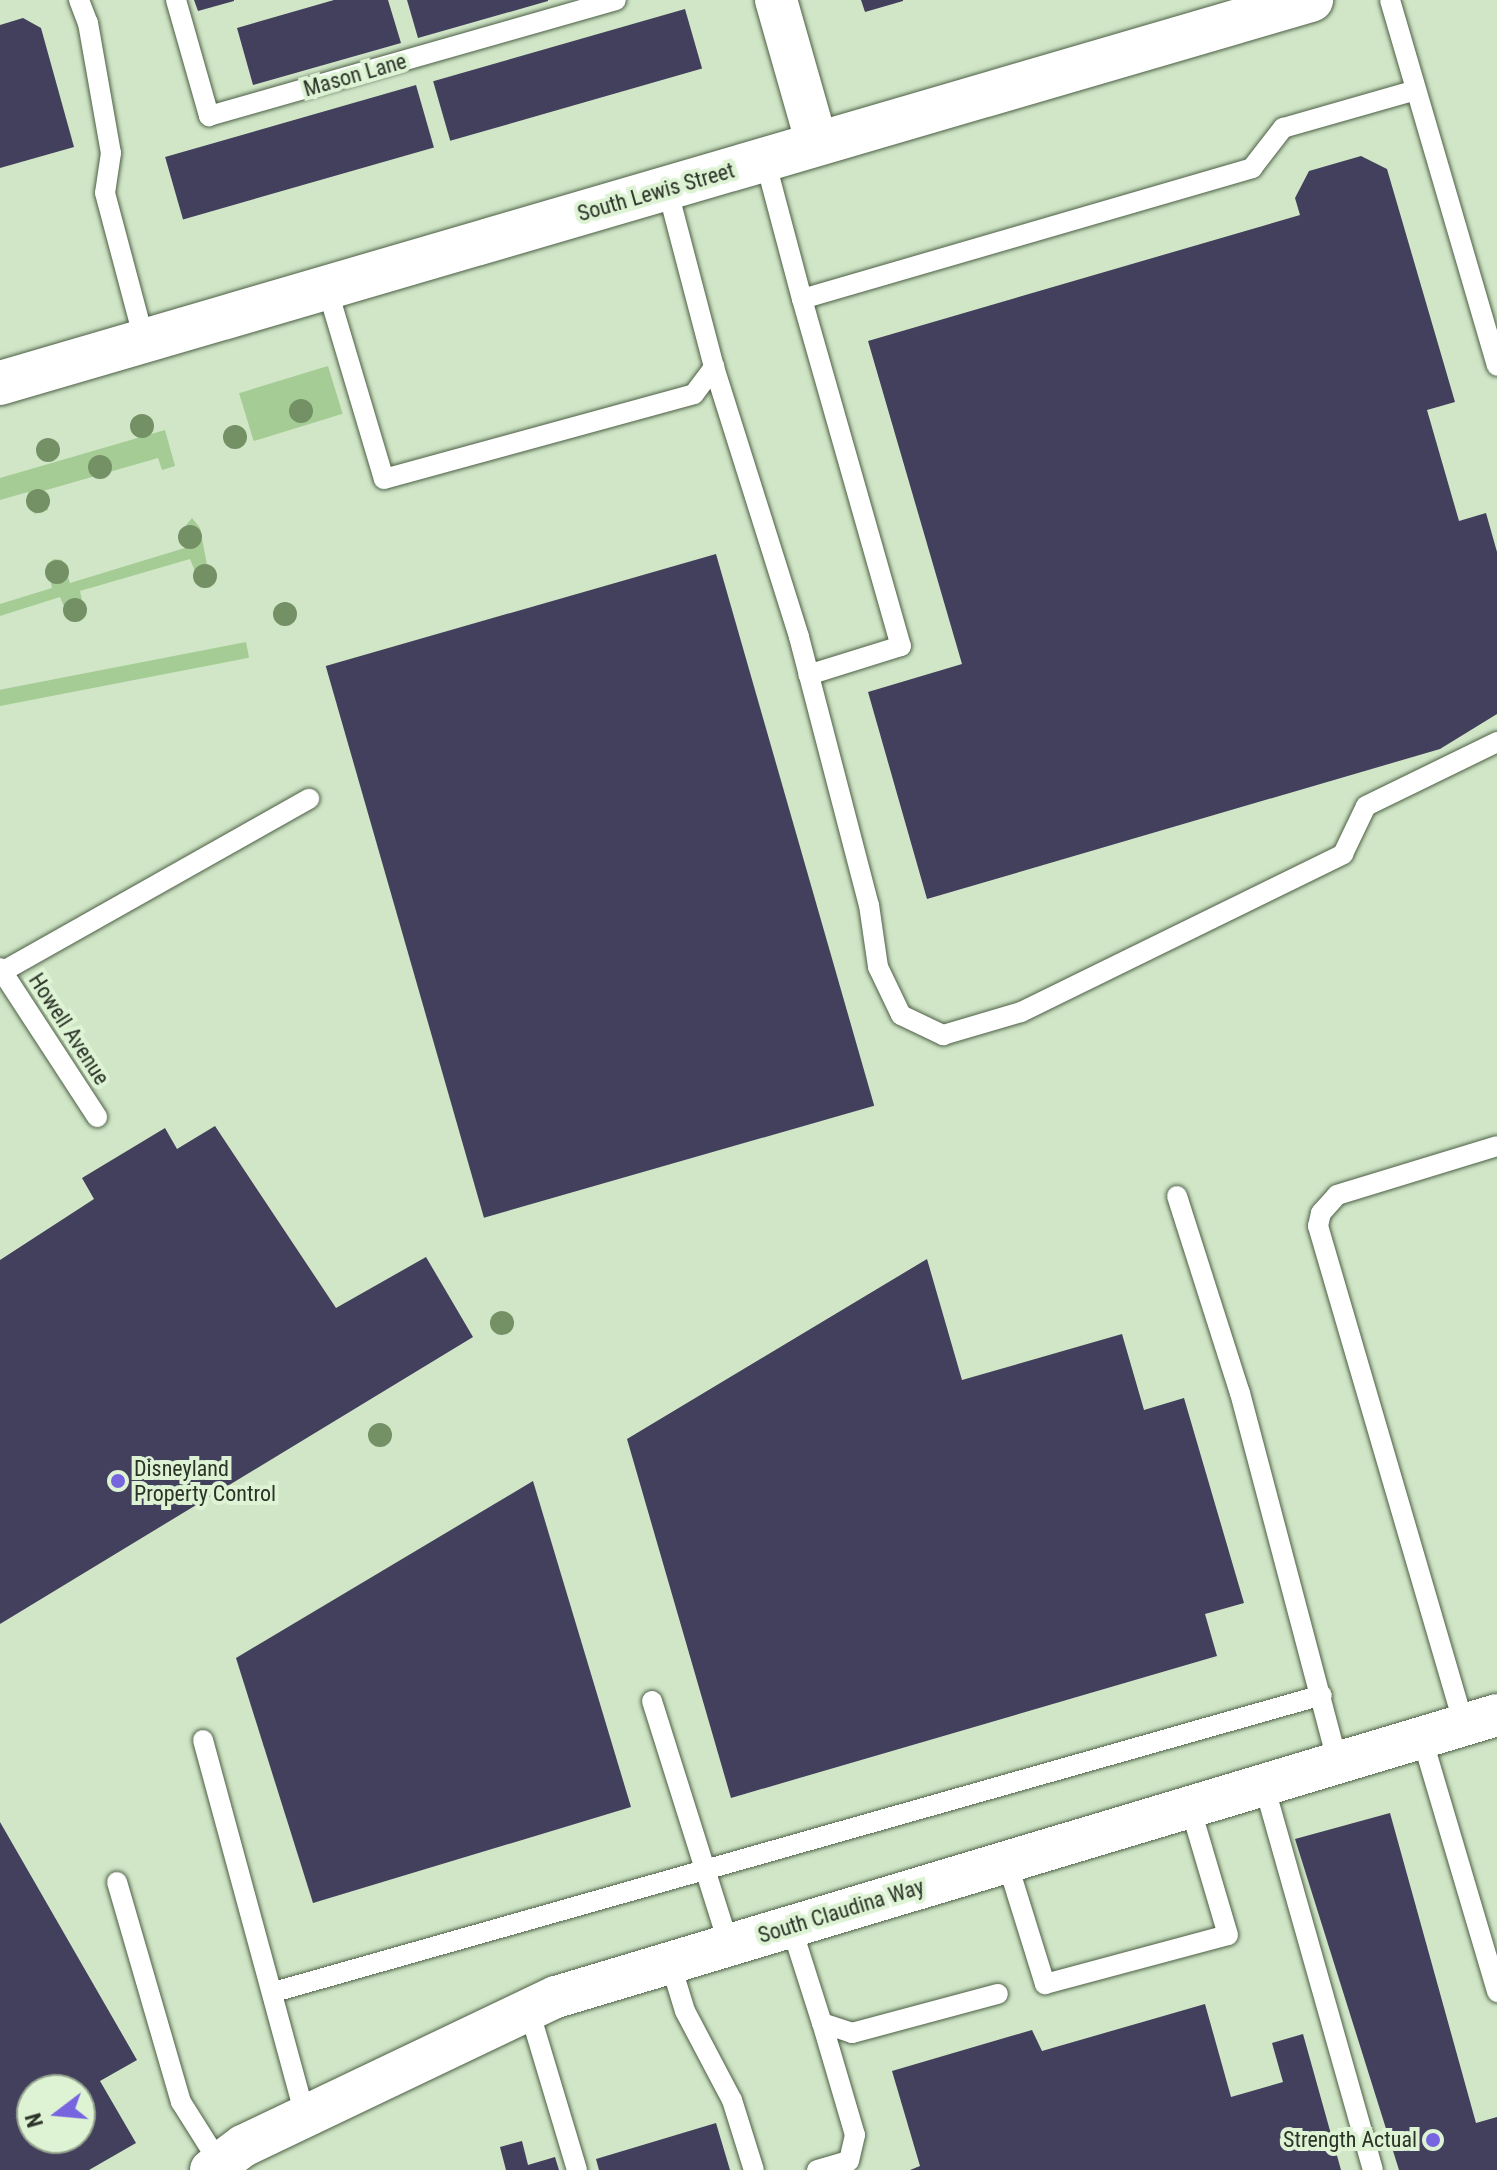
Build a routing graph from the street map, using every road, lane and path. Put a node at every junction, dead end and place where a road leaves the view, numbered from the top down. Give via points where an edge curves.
1 (79, 0) edge
2 (176, 0) edge
3 (616, 0) edge
4 (776, 0) edge
5 (1311, 0) edge
6 (1390, 0) edge
7 (1416, 90) junction
8 (817, 144) junction
9 (765, 160) junction
10 (667, 188) junction
11 (327, 288) junction
12 (802, 299) junction
13 (144, 340) junction
14 (1497, 366) edge
15 (714, 367) junction
16 (0, 383) edge
17 (808, 675) junction
18 (1497, 742) edge
19 (309, 799) dead end
20 (1, 971) edge
21 (97, 1117) dead end
22 (1497, 1146) edge
23 (1177, 1196) dead end
24 (1322, 1695) junction
25 (652, 1701) dead end
26 (1481, 1720) edge
27 (1422, 1738) junction
28 (203, 1740) dead end
29 (1338, 1763) junction
30 (1264, 1785) junction
31 (1190, 1807) junction
32 (1007, 1862) junction
33 (704, 1868) junction
34 (117, 1882) dead end
35 (791, 1926) junction
36 (729, 1945) junction
37 (670, 1962) junction
38 (274, 1992) junction
39 (1497, 1992) edge
40 (998, 1994) dead end
41 (529, 2010) junction
42 (822, 2023) junction
43 (305, 2116) junction
44 (216, 2167) edge
45 (577, 2170) edge
46 (754, 2170) edge
47 (817, 2170) edge
48 (1373, 2170) edge

1 - 13 lane via 88,23 111,153 105,193
2 - 3 lane, Mason Lane via 209,116
4 - 8 street
5 - 8 main road, South Lewis Street
6 - 7 lane
7 - 12 lane via 1283,128 1252,168
7 - 14 lane
8 - 9 main road, South Lewis Street
9 - 10 main road, South Lewis Street
9 - 12 lane
10 - 11 main road, South Lewis Street
10 - 15 lane
11 - 13 main road, South Lewis Street
11 - 15 lane via 384,479 694,394
12 - 17 lane via 901,646
13 - 16 main road, South Lewis Street
15 - 17 lane
17 - 18 lane via 869,905 878,967 901,1015 943,1035 1021,1012 1343,854 1366,806
19 - 20 lane
20 - 21 lane, Howell Avenue
22 - 26 lane via 1337,1195 1321,1213 1318,1226
23 - 24 lane via 1240,1393
24 - 29 lane
24 - 33 lane
25 - 33 lane
26 - 27 street, South Claudina Way
27 - 29 street, South Claudina Way
27 - 39 lane
28 - 38 lane
29 - 30 street, South Claudina Way
30 - 31 street, South Claudina Way
30 - 48 lane
31 - 32 street, South Claudina Way
31 - 32 lane via 1228,1935 1045,1984
32 - 35 street, South Claudina Way
33 - 36 lane
33 - 38 lane
34 - 44 lane via 181,2102
35 - 36 street, South Claudina Way
35 - 42 lane
36 - 37 street, South Claudina Way
37 - 41 street, South Claudina Way
37 - 46 lane via 685,2011 732,2100
38 - 43 lane
40 - 42 lane via 852,2033
41 - 43 street, South Claudina Way
41 - 45 lane
42 - 47 lane via 855,2135 849,2161
43 - 44 street, South Claudina Way via 243,2146

